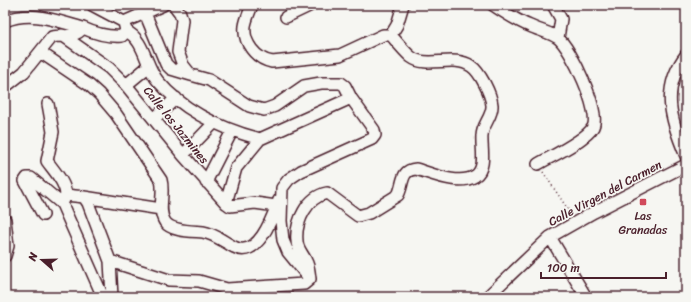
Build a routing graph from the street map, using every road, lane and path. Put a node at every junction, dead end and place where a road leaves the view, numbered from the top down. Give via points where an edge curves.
1 (92, 5) edge
2 (163, 5) edge
3 (174, 5) edge
4 (252, 5) edge
5 (310, 5) edge
6 (404, 5) edge
7 (492, 5) edge
8 (553, 5) edge
9 (145, 13) junction
10 (286, 17) dead end
11 (5, 21) edge
12 (125, 26) junction
13 (83, 28) junction
14 (62, 35) junction
15 (391, 35) junction
16 (558, 38) junction
17 (40, 52) junction
18 (686, 55) edge
19 (149, 66) junction
20 (191, 75) junction
21 (126, 85) junction
22 (5, 87) edge
23 (176, 98) junction
24 (351, 98) junction
25 (48, 104) dead end
26 (154, 119) junction
27 (214, 123) junction
28 (232, 131) junction
29 (260, 140) junction
30 (183, 155) junction
31 (686, 156) edge
32 (538, 164) joint
33 (686, 165) edge
34 (206, 182) junction
35 (282, 188) junction
36 (84, 197) junction
37 (64, 200) junction
38 (226, 203) junction
39 (276, 206) junction
40 (161, 209) junction
41 (43, 215) dead end
42 (5, 220) edge
43 (577, 222) junction
44 (550, 237) junction
45 (5, 256) edge
46 (110, 261) junction
47 (310, 279) junction
48 (103, 297) edge
49 (112, 297) edge
50 (487, 297) edge
51 (586, 297) edge

1 - 12 street
2 - 9 street
3 - 20 street via 182,20 178,52 183,65
4 - 15 street via 245,25 245,36 255,54 262,60 272,62 334,56 384,35
5 - 10 street
6 - 15 street
7 - 16 street via 528,26
8 - 16 street via 561,19
9 - 12 street
9 - 20 street via 166,64 171,69
11 - 13 street via 18,16 38,16
12 - 13 street via 122,36 110,37
12 - 19 street via 137,38
13 - 14 street via 78,34
14 - 17 street via 52,37
14 - 21 street, Calle los Jazmines via 109,68
15 - 47 street via 412,58 471,66 486,86 492,106 483,130 481,169 476,176 458,180 411,169 404,174 398,195 369,213 358,216 327,194 320,195 309,204 297,231 296,243 309,267
16 - 32 street via 579,70 595,123 573,144
17 - 22 street via 24,72
17 - 40 street via 89,85 116,114 161,180
18 - 31 street via 674,78 670,98 672,118
19 - 21 street
19 - 23 street via 158,81
20 - 24 street via 209,80 256,110 269,108 304,86 321,82 340,83
21 - 26 street, Calle los Jazmines
23 - 26 street
23 - 27 street
24 - 29 street
24 - 35 street via 374,130 375,135 372,139 301,171 289,179
25 - 37 street via 53,132 47,161 64,187
26 - 30 street, Calle los Jazmines
27 - 28 street
27 - 30 street
28 - 29 street
28 - 34 street
29 - 38 street via 236,168
30 - 34 street, Calle los Jazmines
32 - 43 path
33 - 43 street, Calle Virgen del Carmen
34 - 38 street, Calle los Jazmines
35 - 39 street
35 - 47 street via 283,240 288,252
36 - 37 street
36 - 40 street
36 - 46 street
37 - 41 street via 31,178 27,178 25,181
37 - 48 street
38 - 39 street via 230,206 255,203
39 - 40 street via 267,231 255,244 241,250 206,232 170,226 165,222
42 - 45 street via 8,246
43 - 44 street, Calle Virgen del Carmen
44 - 50 street, Calle Virgen del Carmen
44 - 51 street
46 - 47 street via 169,280 198,281 227,289 304,284
46 - 49 street

